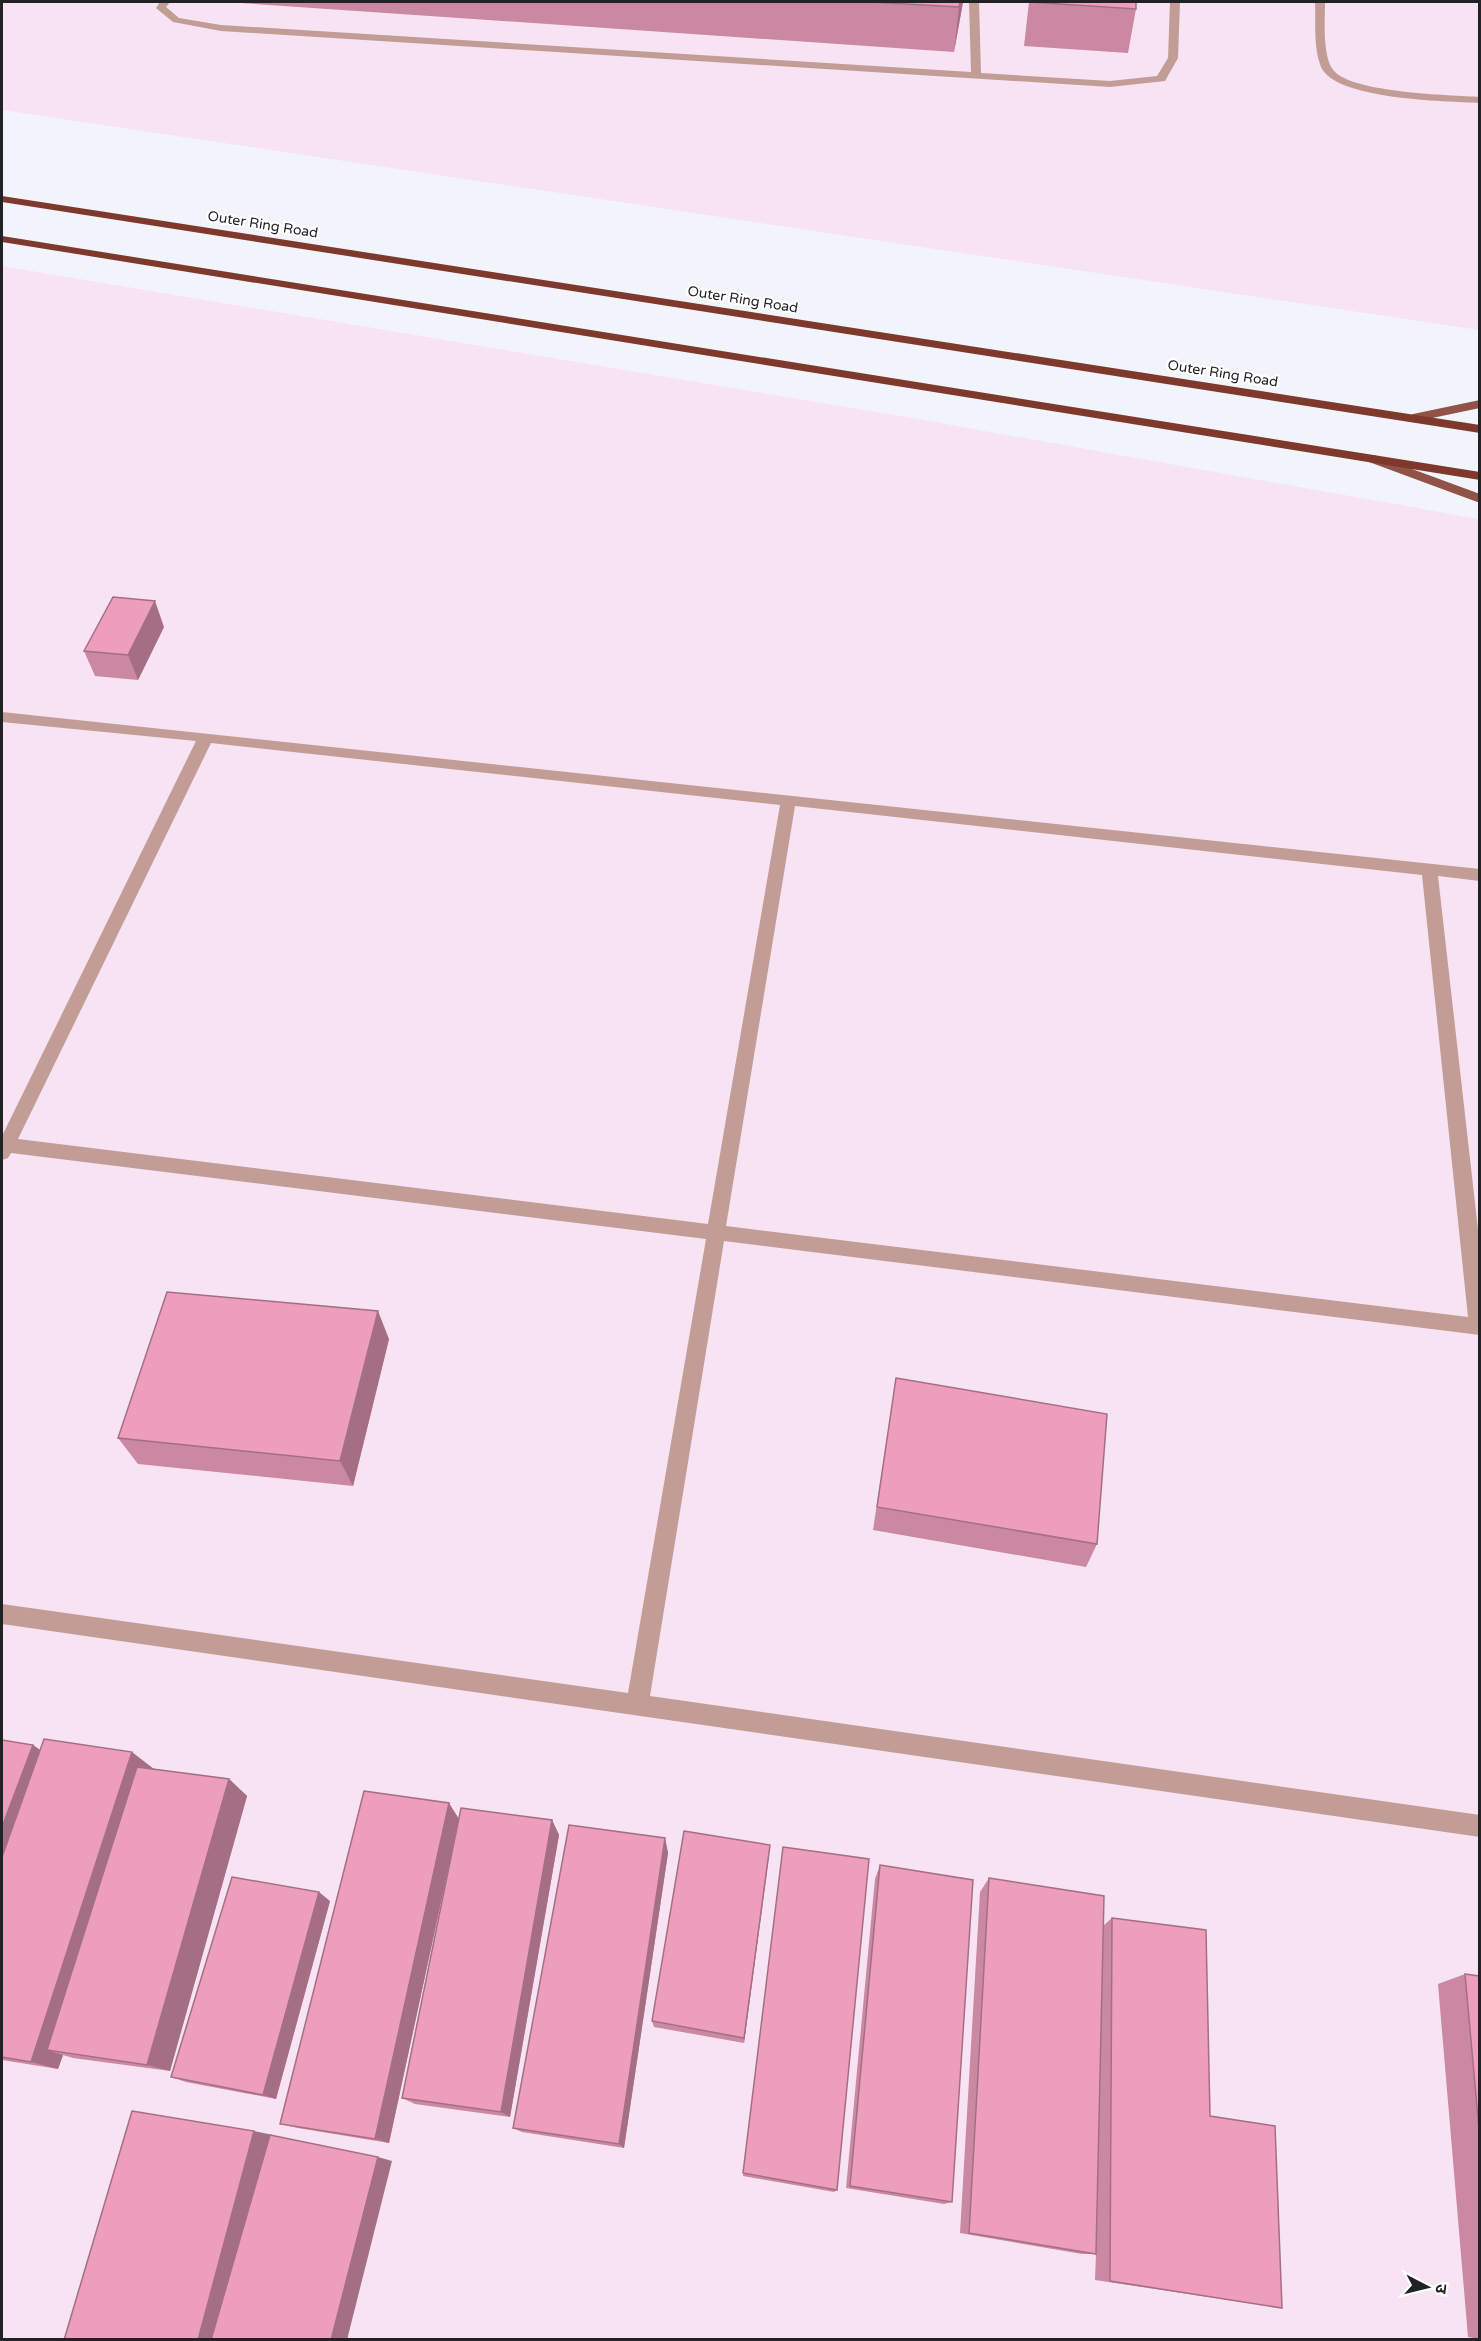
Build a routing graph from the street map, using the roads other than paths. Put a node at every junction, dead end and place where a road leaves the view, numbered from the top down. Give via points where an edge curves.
1 (165, 2) edge
2 (974, 2) edge
3 (1175, 2) edge
4 (1320, 2) edge
5 (976, 76) junction
6 (1479, 100) edge
7 (2, 199) edge
8 (2, 239) edge
9 (1479, 404) edge
10 (1413, 418) junction
11 (1479, 429) edge
12 (1374, 459) junction
13 (1479, 476) edge
14 (1479, 499) edge
15 (2, 717) edge
16 (206, 737) junction
17 (788, 800) junction
18 (1429, 870) junction
19 (1479, 875) edge
20 (3, 1147) edge
21 (715, 1232) junction
22 (1479, 1327) edge
23 (2, 1614) edge
24 (637, 1706) junction
25 (1479, 1826) edge

1 - 5 lane via 160,8 176,20 221,28
2 - 5 lane
3 - 5 lane via 1173,58 1161,79 1110,84
4 - 6 lane via 1323,59 1331,74 1387,92
7 - 10 highway, Outer Ring Road
8 - 12 highway
9 - 10 main road, Outer Ring Road
10 - 11 highway
12 - 13 highway
12 - 14 main road
15 - 16 lane
16 - 17 lane
16 - 20 lane
17 - 18 lane
17 - 21 lane
18 - 19 lane
18 - 22 lane
20 - 21 lane
21 - 22 lane
21 - 24 lane
23 - 24 lane
24 - 25 lane

